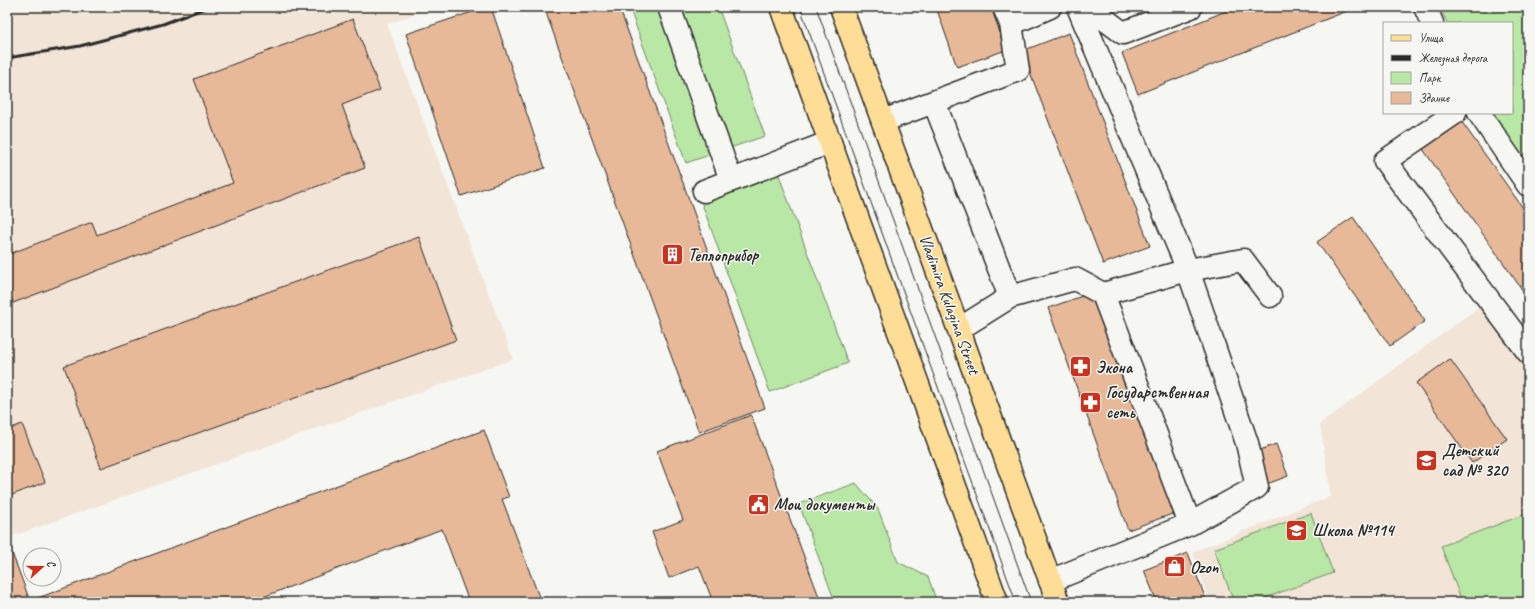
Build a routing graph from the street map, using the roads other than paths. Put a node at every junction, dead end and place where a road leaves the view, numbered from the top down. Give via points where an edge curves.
1 (669, 7) edge
2 (781, 7) edge
3 (841, 7) edge
4 (1050, 7) edge
5 (1078, 7) edge
6 (1088, 7) edge
7 (1191, 7) edge
8 (1425, 7) edge
9 (1007, 15) edge
10 (1432, 22) edge
11 (934, 102) junction
12 (1455, 114) edge
13 (1480, 114) edge
14 (883, 121) junction
15 (830, 142) junction
16 (731, 180) junction
17 (1528, 185) edge
18 (704, 191) dead end
19 (1188, 270) junction
20 (1103, 294) junction
21 (1270, 296) dead end
22 (1010, 297) junction
23 (959, 329) junction
24 (1526, 346) edge
25 (1190, 524) junction
26 (1050, 581) junction
27 (996, 602) edge
28 (1058, 602) edge

1 - 16 lane
2 - 15 main road
3 - 14 main road, Vladimira Kulagina Street
4 - 9 lane
5 - 19 lane
6 - 7 lane via 1123,33
8 - 10 lane
9 - 11 lane via 1018,70
11 - 14 lane
11 - 22 lane
12 - 24 lane via 1385,161
13 - 17 lane
14 - 23 main road, Vladimira Kulagina Street
15 - 16 lane
15 - 27 main road
16 - 18 lane
19 - 20 lane
19 - 21 lane via 1243,260
19 - 25 lane via 1247,443 1257,487
20 - 22 lane via 1075,279
20 - 25 lane
22 - 23 lane
23 - 26 main road, Vladimira Kulagina Street
25 - 26 lane
26 - 28 main road, Vladimira Kulagina Street

